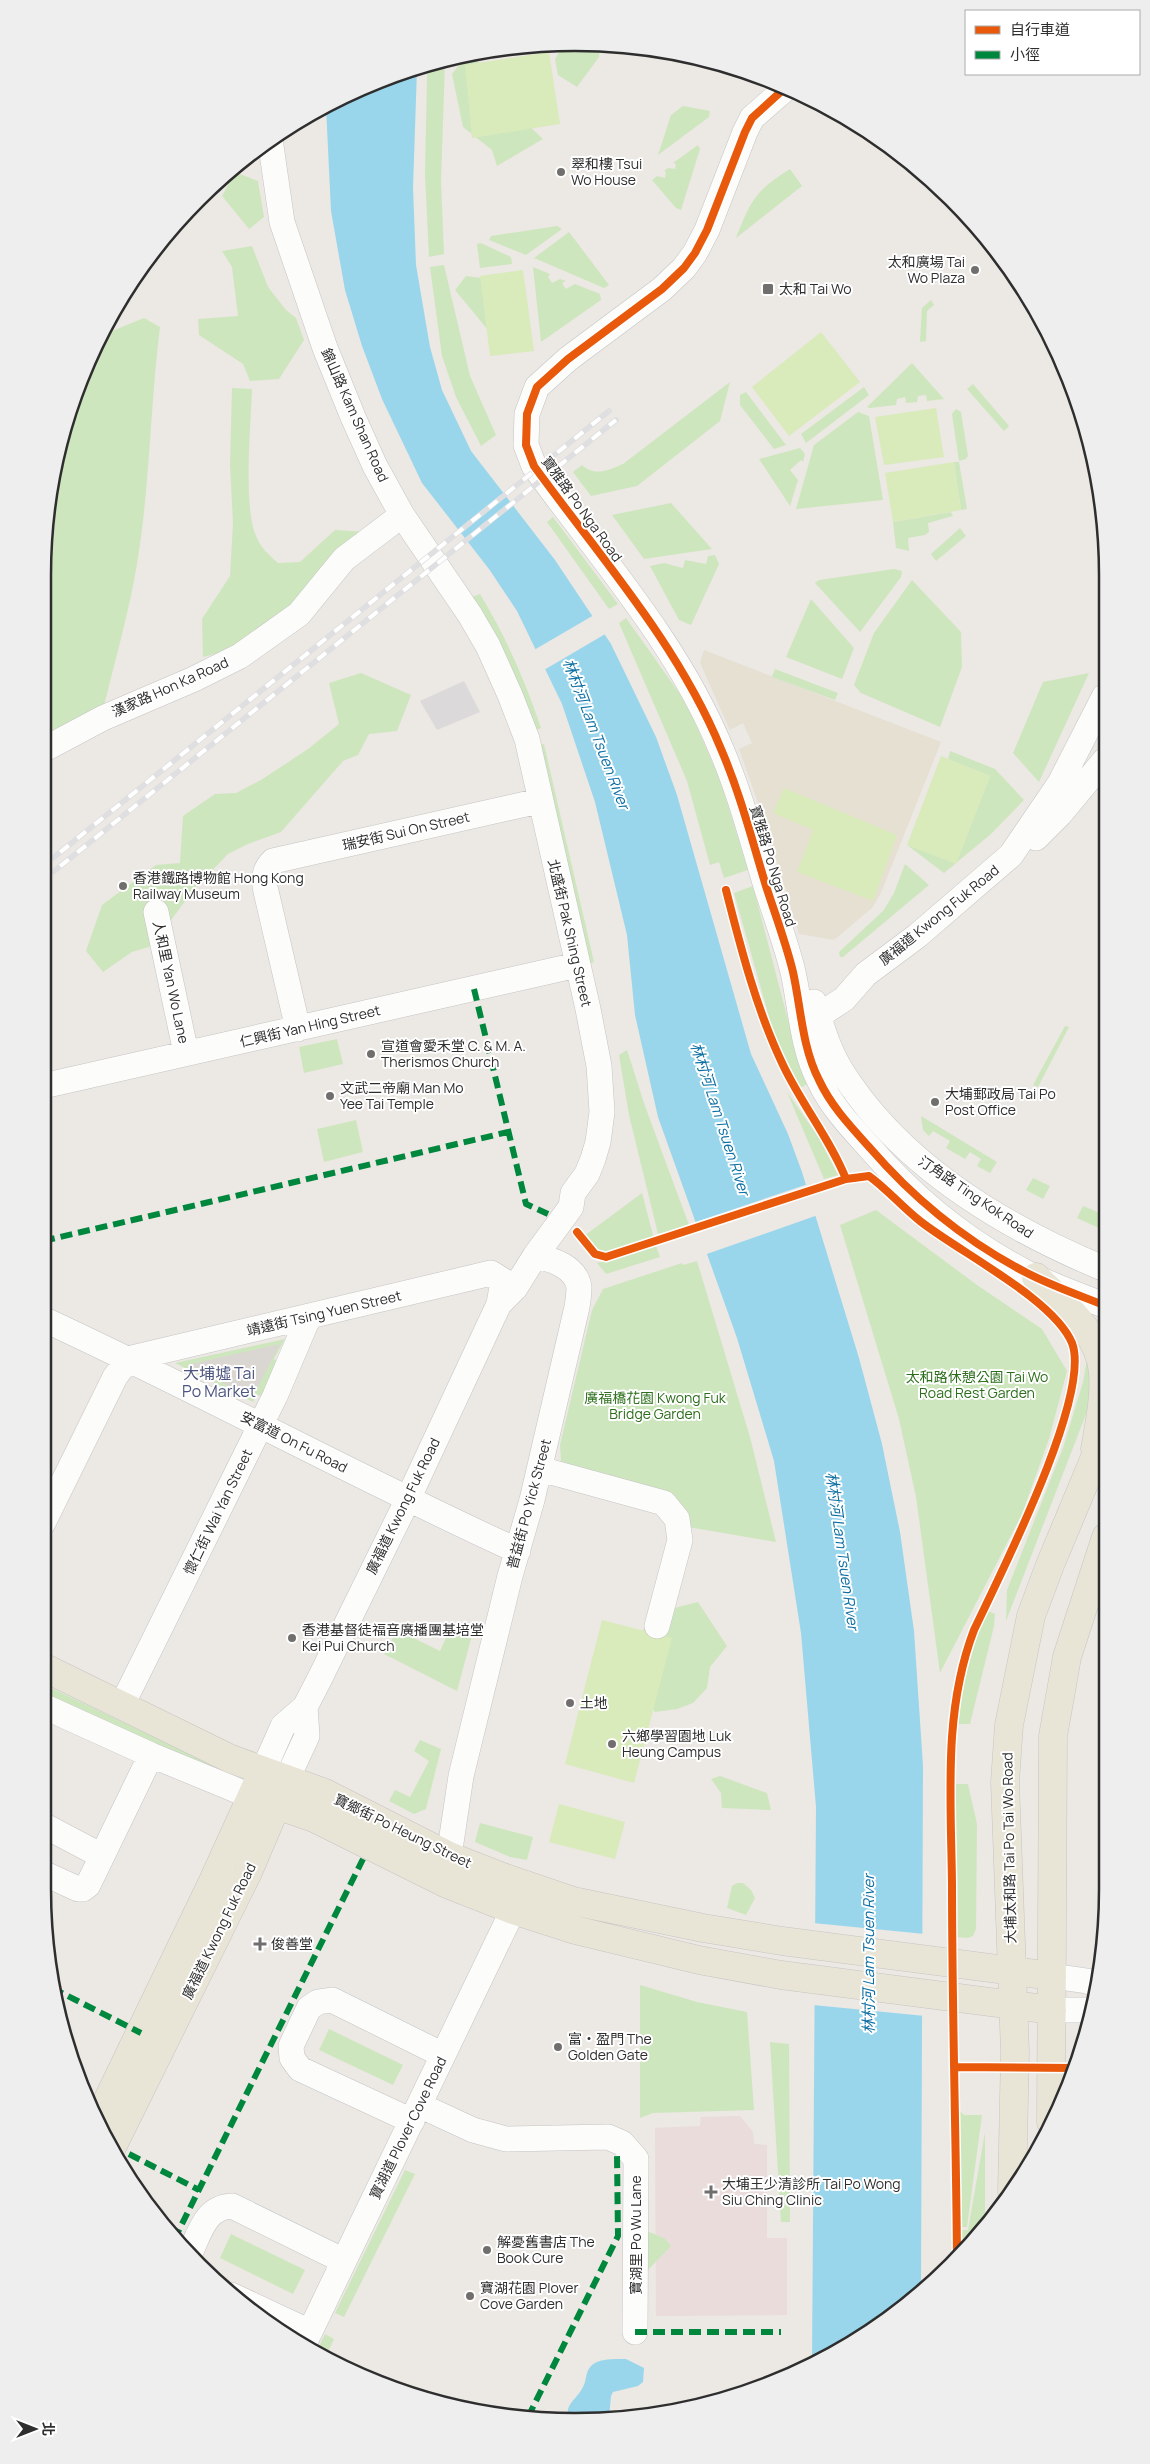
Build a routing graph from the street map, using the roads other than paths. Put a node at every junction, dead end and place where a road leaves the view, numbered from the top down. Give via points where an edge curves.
1 (780, 93) edge
2 (271, 149) edge
3 (402, 515) junction
4 (510, 695) joint
5 (1099, 707) edge
6 (51, 745) edge
7 (1099, 767) edge
8 (539, 801) junction
9 (1011, 855) junction
10 (156, 912) dead end
11 (577, 965) junction
12 (793, 974) joint
13 (808, 1011) junction
14 (298, 1029) junction
15 (186, 1053) junction
16 (51, 1084) edge
17 (580, 1183) junction
18 (535, 1256) junction
19 (1099, 1266) edge
20 (1036, 1278) junction
21 (506, 1290) junction
22 (1099, 1303) edge
23 (308, 1316) junction
24 (51, 1323) edge
25 (1099, 1357) edge
26 (128, 1358) junction
27 (1099, 1411) edge
28 (261, 1425) junction
29 (1099, 1447) edge
30 (1094, 1458) junction
31 (540, 1468) junction
32 (408, 1499) junction
33 (51, 1505) edge
34 (518, 1551) junction
35 (1099, 1559) edge
36 (656, 1626) dead end
37 (51, 1671) edge
38 (122, 1705) junction
39 (51, 1710) edge
40 (150, 1755) junction
41 (275, 1775) junction
42 (265, 1801) junction
43 (51, 1830) edge
44 (443, 1852) junction
45 (102, 1856) junction
46 (51, 1877) edge
47 (514, 1910) junction
48 (1010, 1971) junction
49 (1052, 1976) junction
50 (1090, 1982) edge
51 (1013, 2007) junction
52 (1052, 2010) junction
53 (1085, 2010) edge
54 (443, 2055) junction
55 (1051, 2107) edge
56 (102, 2113) edge
57 (415, 2113) junction
58 (115, 2140) edge
59 (1012, 2176) edge
60 (193, 2247) edge
61 (344, 2262) junction
62 (635, 2332) dead end
63 (307, 2339) edge

1 - 12 street, 寶雅路 Po Nga Road via 752,118 707,230 684,268 537,387 527,414 526,445 534,466 636,603 696,694 733,777
2 - 3 street, 錦山路 Kam Shan Road via 282,222 313,313 375,466
3 - 4 street, 錦山路 Kam Shan Road via 470,615
3 - 6 street, 漢家路 Hon Ka Road via 344,559 299,614 240,656 109,715
4 - 8 street, 北盛街 Pak Shing Street via 527,739
5 - 9 street, 廣福道 Kwong Fuk Road via 1060,783
7 - 9 street, 廣福道 Kwong Fuk Road via 1048,827
8 - 11 street, 北盛街 Pak Shing Street
8 - 14 street, 瑞安街 Sui On Street via 274,861 264,875 265,887
9 - 13 street, 廣福道 Kwong Fuk Road via 917,936 866,974 850,994
10 - 15 street, 人和里 Yan Wo Lane
11 - 14 street, 仁興街 Yan Hing Street
11 - 17 street, 北盛街 Pak Shing Street via 599,1066 602,1112 598,1142
12 - 13 street, 汀角路 Ting Kok Road
13 - 19 street, 汀角路 Ting Kok Road via 844,1075 874,1116 910,1153 1016,1226
13 - 20 street, 汀角路 Ting Kok Road via 818,1079 849,1125 896,1179 942,1218
14 - 15 street, 仁興街 Yan Hing Street
15 - 16 street, 仁興街 Yan Hing Street
17 - 18 street, 廣福道 Kwong Fuk Road via 571,1207
17 - 21 street, 廣福道 Kwong Fuk Road via 561,1197 510,1265
18 - 21 street, 廣福道 Kwong Fuk Road
18 - 31 street, 普益街 Po Yick Street via 549,1258 571,1272 578,1286 577,1307
20 - 22 street, 汀角路 Ting Kok Road
20 - 25 main road via 1083,1326
21 - 23 street, 靖遠街 Tsing Yuen Street via 491,1274
21 - 32 street, 廣福道 Kwong Fuk Road
23 - 26 street, 靖遠街 Tsing Yuen Street
23 - 28 street, 懷仁街 Wai Yan Street
24 - 26 street, 安富道 On Fu Road
26 - 28 street, 安富道 On Fu Road
26 - 33 street via 115,1377
27 - 30 main road
28 - 32 street, 安富道 On Fu Road
28 - 38 street, 懷仁街 Wai Yan Street
29 - 30 main road, 大埔太和路 Tai Po Tai Wo Road
30 - 48 main road, 大埔太和路 Tai Po Tai Wo Road via 1031,1616 1009,1725 1005,1782
31 - 34 street, 普益街 Po Yick Street
31 - 36 street via 664,1503 677,1519 680,1540
32 - 34 street, 安富道 On Fu Road
32 - 41 street, 廣福道 Kwong Fuk Road via 305,1707 307,1736
34 - 44 street, 普益街 Po Yick Street via 461,1776 449,1800
35 - 49 main road via 1067,1657 1053,1736
37 - 38 main road, 寶鄉街 Po Heung Street
38 - 41 main road, 寶鄉街 Po Heung Street via 230,1759
39 - 40 street, 寶鄉街 Po Heung Street
40 - 42 street, 寶鄉街 Po Heung Street
40 - 45 street
41 - 42 main road, 廣福道 Kwong Fuk Road
41 - 44 main road, 寶鄉街 Po Heung Street via 325,1793
42 - 47 main road, 寶鄉街 Po Heung Street via 314,1818 414,1869
42 - 56 main road, 廣福道 Kwong Fuk Road
42 - 58 main road, 廣福道 Kwong Fuk Road via 248,1872
43 - 45 street
44 - 48 main road, 寶鄉街 Po Heung Street via 573,1901 782,1941
45 - 46 street via 83,1889 78,1890
47 - 51 main road, 寶鄉街 Po Heung Street via 575,1930 781,1976
47 - 54 street, 寶湖道 Plover Cove Road
48 - 49 main road, 寶鄉街 Po Heung Street
48 - 51 main road, 大埔太和路 Tai Po Tai Wo Road
49 - 50 street
49 - 52 main road
51 - 52 main road, 寶鄉街 Po Heung Street
51 - 59 main road, 大埔太和路 Tai Po Tai Wo Road
52 - 53 street
52 - 55 main road
54 - 57 street, 寶湖道 Plover Cove Road
54 - 57 street, 寶湖里 Po Wu Lane via 332,2000 318,2002 309,2008 291,2046 292,2058 300,2069
57 - 61 street, 寶湖道 Plover Cove Road
57 - 62 street, 寶湖里 Po Wu Lane via 506,2139 608,2137 622,2143 636,2160
60 - 61 street via 211,2212 221,2206 232,2206
61 - 63 street, 寶湖道 Plover Cove Road

